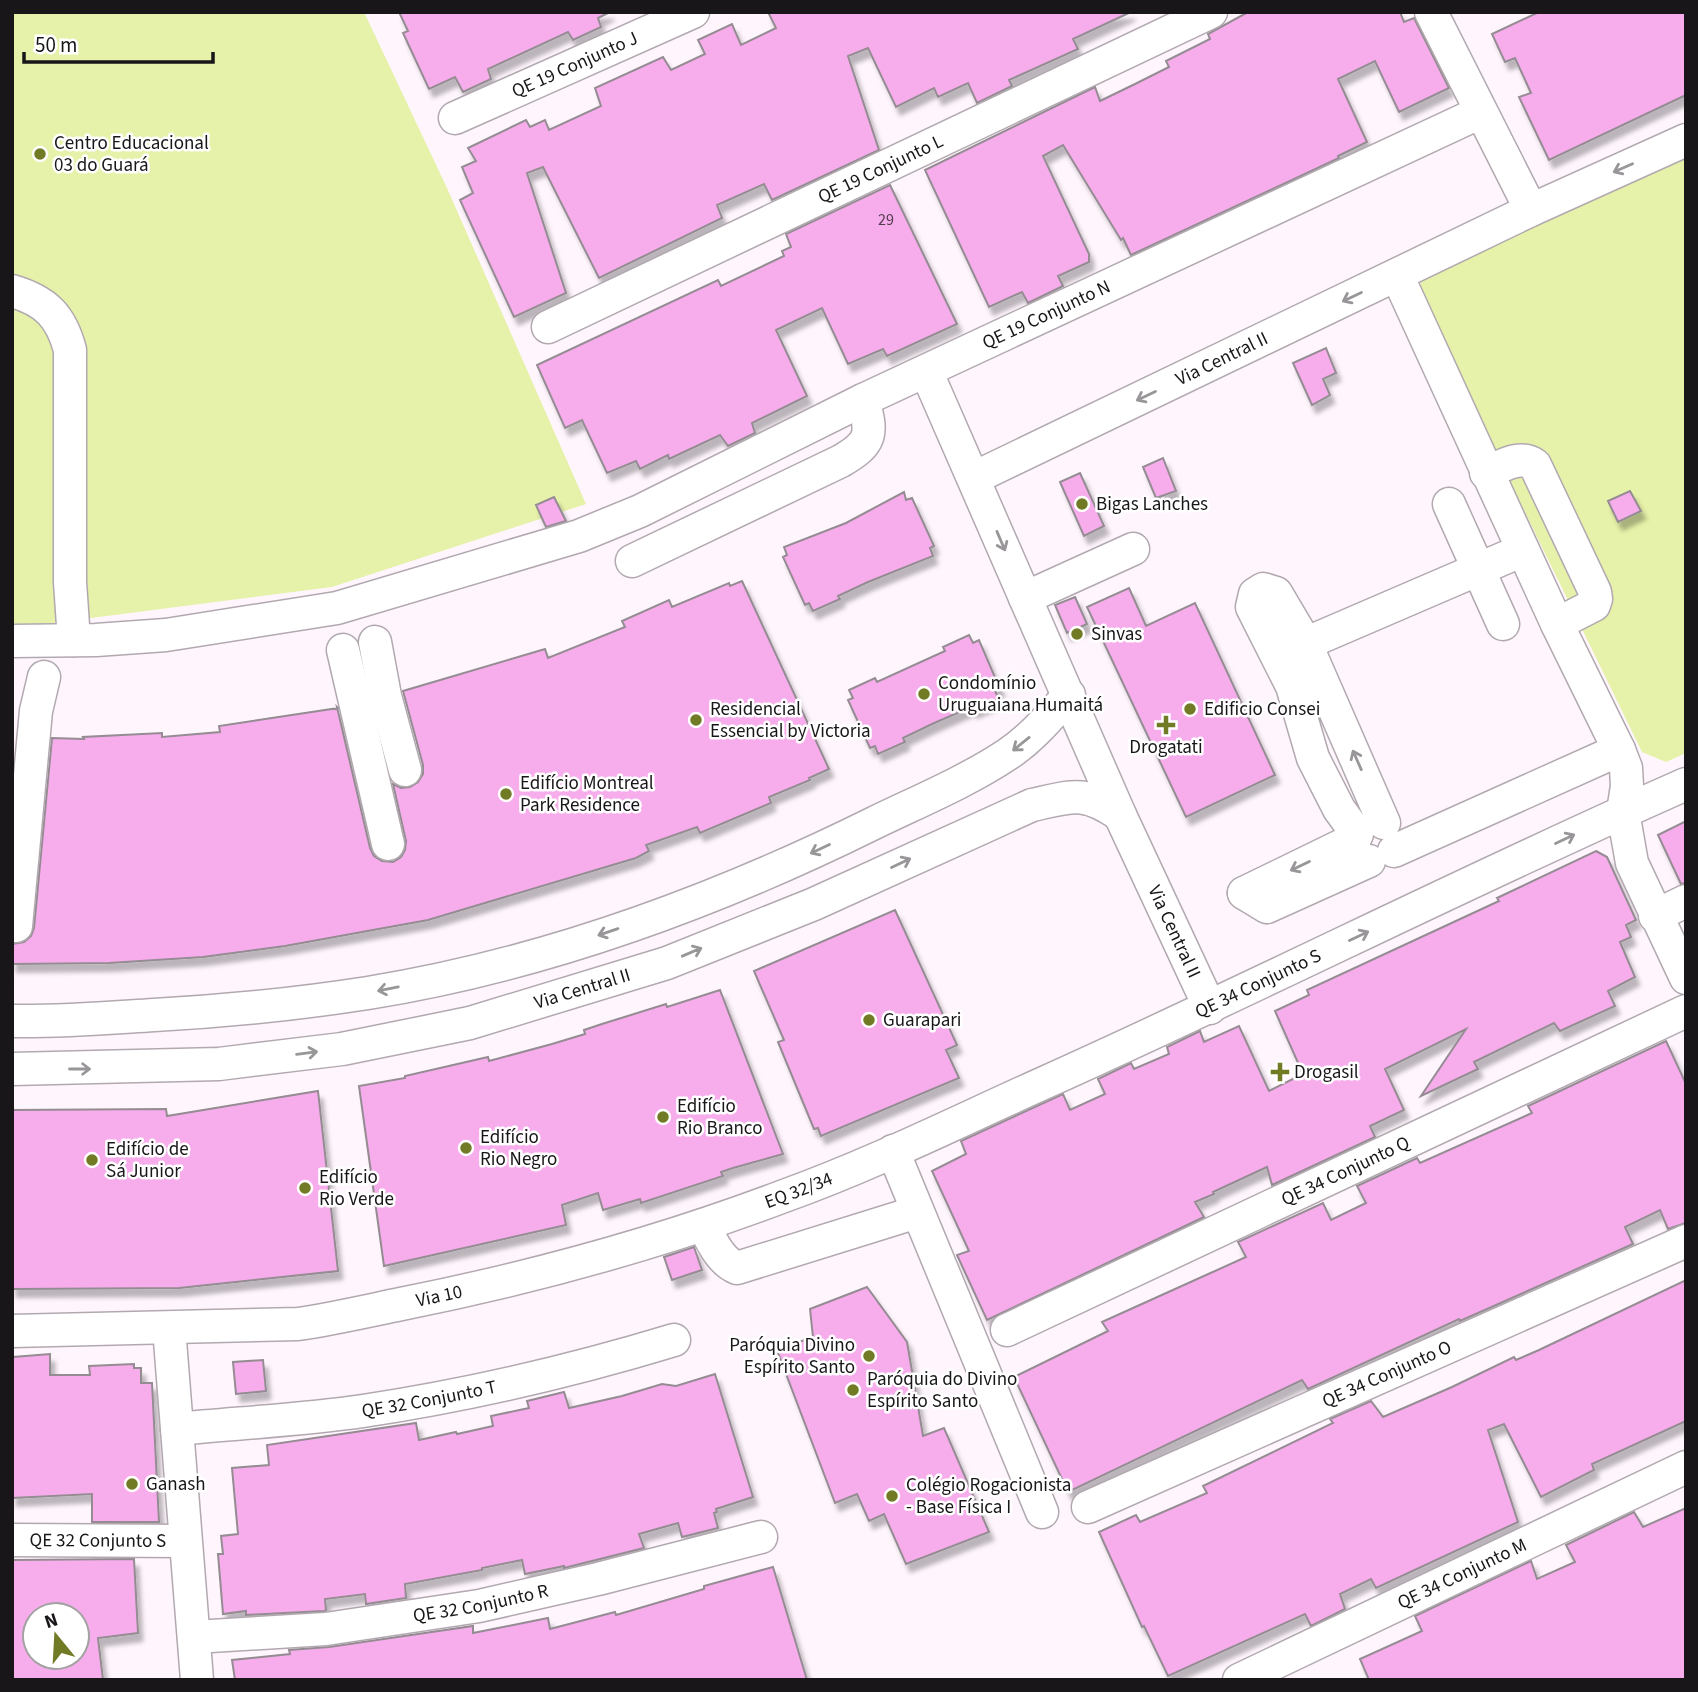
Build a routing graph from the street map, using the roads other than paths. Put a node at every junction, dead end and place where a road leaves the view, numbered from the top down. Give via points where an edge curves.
1 (693, 12) edge
2 (1211, 12) edge
3 (1438, 15) edge
4 (1481, 113) junction
5 (455, 118) dead end
6 (1686, 140) edge
7 (1531, 210) junction
8 (1397, 275) junction
9 (12, 291) edge
10 (548, 327) dead end
11 (927, 373) junction
12 (863, 400) junction
13 (1486, 473) junction
14 (974, 478) junction
15 (1450, 503) dead end
16 (1133, 550) dead end
17 (1523, 551) junction
18 (632, 561) dead end
19 (1479, 569) junction
20 (1025, 598) junction
21 (1503, 624) dead end
22 (1557, 624) junction
23 (74, 640) junction
24 (12, 641) edge
25 (375, 642) dead end
26 (1305, 642) junction
27 (343, 650) dead end
28 (1277, 657) junction
29 (44, 677) dead end
30 (1069, 695) junction
31 (1616, 742) junction
32 (405, 771) dead end
33 (1686, 784) edge
34 (1623, 812) junction
35 (1120, 815) junction
36 (1376, 840) junction
37 (388, 844) dead end
38 (1686, 901) edge
39 (1655, 916) junction
40 (16, 926) dead end
41 (457, 975) junction
42 (1686, 978) edge
43 (1210, 1008) junction
44 (1686, 1011) edge
45 (12, 1021) edge
46 (470, 1023) junction
47 (12, 1069) edge
48 (893, 1151) junction
49 (917, 1212) junction
50 (703, 1226) junction
51 (1686, 1241) edge
52 (169, 1328) junction
53 (1007, 1330) dead end
54 (12, 1331) edge
55 (674, 1340) dead end
56 (177, 1429) junction
57 (1686, 1467) edge
58 (1088, 1507) dead end
59 (1042, 1511) dead end
60 (761, 1537) dead end
61 (12, 1540) edge
62 (184, 1541) junction
63 (194, 1637) junction
64 (197, 1680) edge
65 (1239, 1680) edge

1 - 5 street, QE 19 Conjunto J
2 - 10 street, QE 19 Conjunto L
3 - 4 street
4 - 7 street
4 - 11 street, QE 19 Conjunto N
6 -> 7 street, Via Central II
7 - 8 street, Via Central II
8 - 13 street
8 -> 14 street, Via Central II
9 - 23 street via 31,297 57,318 70,350 69,570
11 - 12 street, QE 19 Conjunto N
11 - 14 street
12 - 18 street via 870,432 859,451
12 - 23 street, QE 19 Conjunto N via 579,536 337,608 166,635
13 - 17 street
13 - 22 street via 1517,460 1535,465 1595,592 1594,605
14 -> 20 street, Via Central II
15 - 19 street
16 - 20 street
17 - 19 street
17 - 22 street
19 - 21 street
19 - 26 street
20 - 30 street, Via Central II
22 - 31 street
23 - 24 street, QE 19 Conjunto N
25 - 32 street
26 - 28 street
26 - 28 street via 1276,593 1263,589 1255,594 1252,607
36 -> 26 street
27 - 37 street
28 -> 36 street via 1292,686 1313,758 1339,809
29 - 40 street via 36,711
30 - 35 street, Via Central II
30 -> 41 street via 1041,727 1008,754 818,850 710,896 576,943
31 - 34 street via 1628,786
31 - 36 street
33 - 34 street
34 - 39 street via 1632,863
43 -> 34 street, QE 34 Conjunto S
35 - 43 street, Via Central II
46 -> 35 street, Via Central II via 667,963 814,904 1032,805 1069,797 1097,800
38 - 39 street
39 - 42 street
41 -> 45 street via 369,993 237,1010
41 - 46 street
43 - 48 street, QE 34 Conjunto S
44 - 53 street, QE 34 Conjunto Q
47 -> 46 street, Via Central II via 219,1064 342,1049
48 - 49 street
48 - 50 street, EQ 32/34
49 - 50 street via 737,1268 723,1258
49 - 59 street
50 - 52 street, Via 10 via 474,1288 323,1320
51 - 58 street, QE 34 Conjunto O
52 - 54 street, Via 10
52 - 56 street
55 - 56 street, QE 32 Conjunto T via 592,1365 473,1392 360,1411
56 - 62 street
57 - 65 street, QE 34 Conjunto M
60 - 63 street, QE 32 Conjunto R via 479,1605 326,1629
61 - 62 street, QE 32 Conjunto S
62 - 63 street
63 - 64 street

